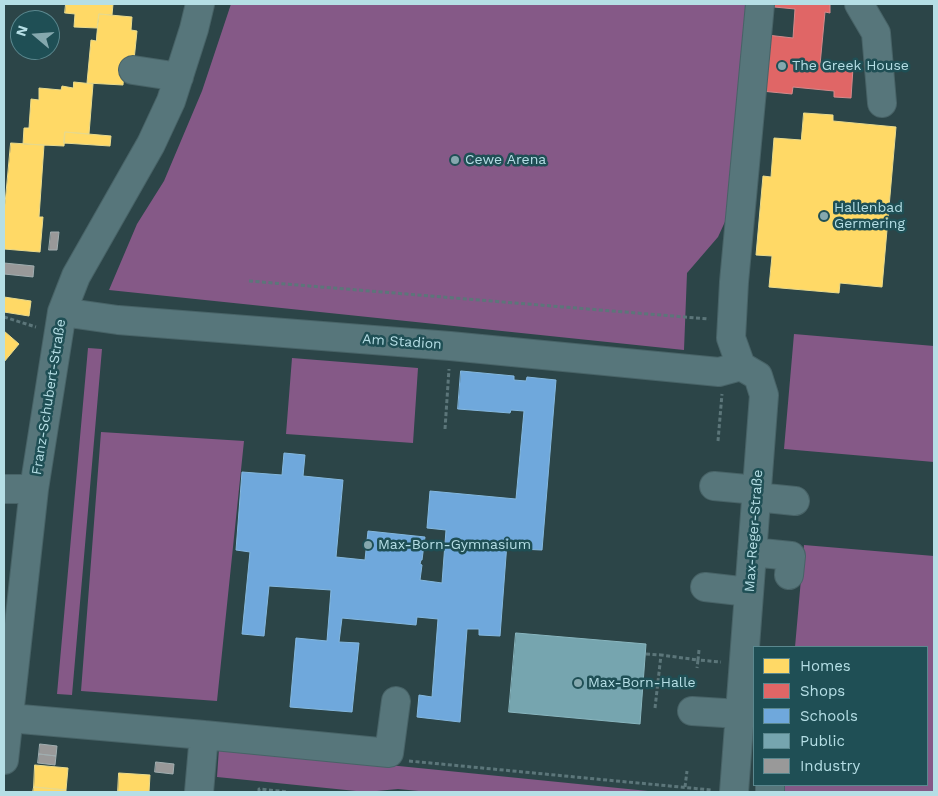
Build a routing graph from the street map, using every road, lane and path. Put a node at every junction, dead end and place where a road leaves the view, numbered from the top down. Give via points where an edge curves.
1 (200, 4) edge
2 (760, 4) edge
3 (858, 4) edge
4 (133, 70) dead end
5 (179, 77) junction
6 (882, 103) dead end
7 (249, 280) dead end
8 (4, 317) edge
9 (732, 321) junction
10 (60, 323) junction
11 (450, 346) junction
12 (733, 368) junction
13 (445, 429) dead end
14 (718, 441) dead end
15 (714, 486) dead end
16 (4, 488) edge
17 (34, 489) junction
18 (757, 494) junction
19 (794, 500) dead end
20 (752, 552) junction
21 (790, 556) dead end
22 (705, 587) dead end
23 (749, 592) junction
24 (699, 650) dead end
25 (646, 654) dead end
26 (661, 656) junction
27 (698, 660) junction
28 (744, 664) junction
29 (697, 668) dead end
30 (396, 701) dead end
31 (655, 708) dead end
32 (692, 711) dead end
33 (740, 714) junction
34 (9, 718) junction
35 (204, 735) junction
36 (389, 753) junction
37 (4, 760) edge
38 (687, 771) dead end
39 (685, 787) junction
40 (259, 791) edge
41 (199, 792) edge
42 (288, 792) edge
43 (726, 792) edge

1 - 5 street, Franz-Schubert-Straße
2 - 9 street
3 - 6 street via 876,33
4 - 5 street
5 - 10 street, Franz-Schubert-Straße via 151,144 76,276
7 - 9 path
8 - 10 path
9 - 12 street
10 - 11 street, Am Stadion via 118,320
10 - 17 street, Franz-Schubert-Straße
11 - 12 street, Am Stadion via 719,372
11 - 13 path
12 - 14 path via 723,378
12 - 18 street, Max-Reger-Straße via 758,376 764,395
15 - 18 street
16 - 17 street
17 - 34 street, Franz-Schubert-Straße
18 - 19 street
18 - 20 street, Max-Reger-Straße
20 - 21 street
20 - 23 street, Max-Reger-Straße
22 - 23 street
23 - 28 street, Max-Reger-Straße
24 - 27 path
25 - 26 path
26 - 27 path
26 - 31 path
27 - 28 path
27 - 29 path
28 - 33 street, Max-Reger-Straße
30 - 36 street
32 - 33 street
33 - 43 street, Max-Reger-Straße
34 - 35 street
34 - 37 street, Franz-Schubert-Straße
35 - 36 street
35 - 41 street
36 - 39 path via 407,761
38 - 39 path
39 - 43 path
40 - 42 path

